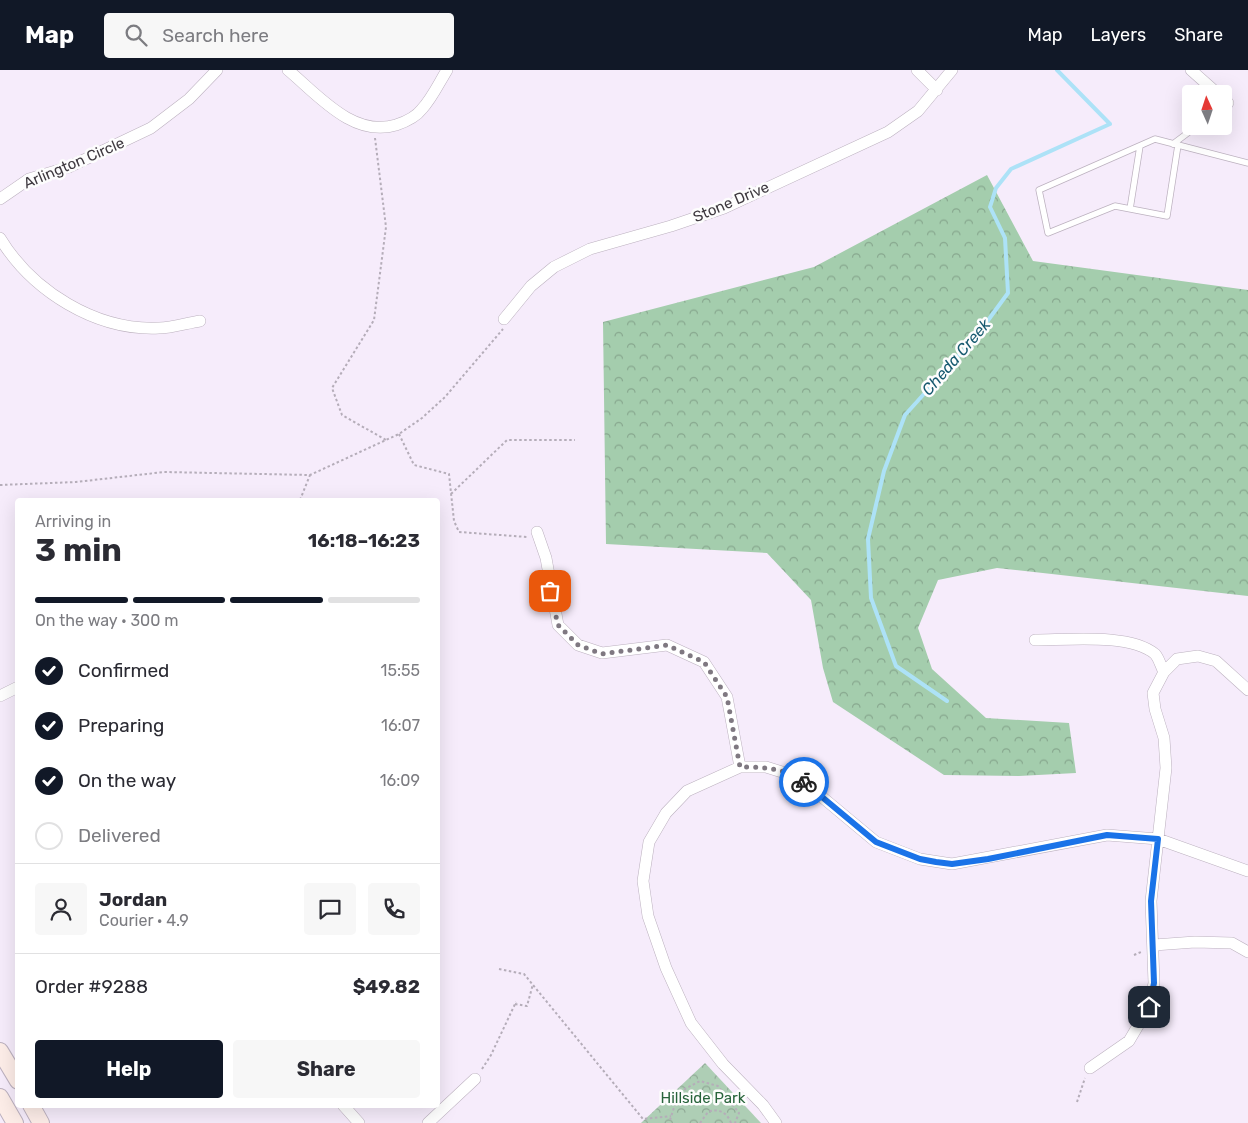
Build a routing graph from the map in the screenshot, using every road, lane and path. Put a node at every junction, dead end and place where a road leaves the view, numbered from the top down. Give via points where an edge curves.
1 (217, 70) edge
2 (288, 70) edge
3 (446, 70) edge
4 (917, 70) edge
5 (952, 70) edge
6 (1191, 70) edge
7 (1208, 85) edge
8 (938, 90) junction
9 (374, 128) junction
10 (1186, 135) edge
11 (1176, 144) junction
12 (1140, 146) junction
13 (1248, 163) edge
14 (0, 199) edge
15 (1130, 209) junction
16 (0, 238) edge
17 (504, 319) joint
18 (200, 321) dead end
19 (399, 434) junction
20 (386, 440) junction
21 (575, 440) dead end
22 (310, 475) junction
23 (0, 485) edge
24 (451, 494) junction
25 (301, 498) edge
26 (537, 534) joint
27 (1035, 640) dead end
28 (1164, 672) junction
29 (15, 688) edge
30 (1248, 690) edge
31 (0, 696) edge
32 (740, 767) junction
33 (1158, 839) junction
34 (1248, 871) edge
35 (1150, 948) junction
36 (1248, 952) edge
37 (1134, 955) dead end
38 (499, 968) dead end
39 (533, 984) junction
40 (8, 1056) edge
41 (1090, 1068) joint
42 (15, 1074) edge
43 (475, 1079) joint
44 (0, 1097) edge
45 (1077, 1102) dead end
46 (33, 1108) edge
47 (345, 1108) edge
48 (15, 1123) edge
49 (41, 1123) edge
50 (359, 1123) edge
51 (428, 1123) edge
52 (700, 1123) edge
53 (731, 1123) edge
54 (735, 1123) edge
55 (776, 1123) edge

1 - 14 street, Arlington Circle via 190,99 151,128 69,167 29,179
2 - 9 street via 340,114
3 - 9 street via 422,111 406,122
4 - 8 street
5 - 8 street, Stone Drive
6 - 7 street
8 - 17 street, Stone Drive via 918,111 888,132 724,208 590,249 554,267 532,286
9 - 20 path via 386,228 374,320 332,388 342,415
10 - 11 lane
11 - 12 lane via 1155,139
11 - 13 lane
11 - 15 lane via 1167,216
12 - 15 lane
12 - 15 lane via 1039,190 1048,232 1115,206
16 - 18 street via 30,277 57,299 82,311 136,328 160,328
17 - 19 path via 503,332 446,396
19 - 20 path
19 - 24 path via 414,465 449,474
20 - 22 path
21 - 24 path via 507,440
22 - 23 path via 164,472 76,482
22 - 25 path
24 - 26 path via 454,521 459,532 522,538
26 - 32 street via 546,558 558,625 578,645 602,654 667,645 704,662 727,697
27 - 28 street via 1103,640 1137,645 1156,655
28 - 30 street via 1176,659 1198,656 1216,661
28 - 33 street via 1153,693 1164,738 1166,768
29 - 31 street
32 - 33 street via 766,767 798,777 876,842 920,859 952,864 1107,835
32 - 55 street via 687,792 666,813 649,842 642,881 648,916 666,968 691,1023
33 - 34 street
33 - 35 street
35 - 36 street via 1195,942 1232,943
35 - 37 path
35 - 41 street via 1154,983 1149,1007 1129,1041
38 - 39 path via 524,974
39 - 43 path via 527,1006 515,1003 491,1055
39 - 54 path via 643,1119 670,1118 679,1092 700,1081 718,1086 739,1113
40 - 42 main road
41 - 45 path
43 - 51 street
44 - 48 main road
46 - 49 main road
47 - 50 street
52 - 53 path via 708,1112 717,1110 726,1114

